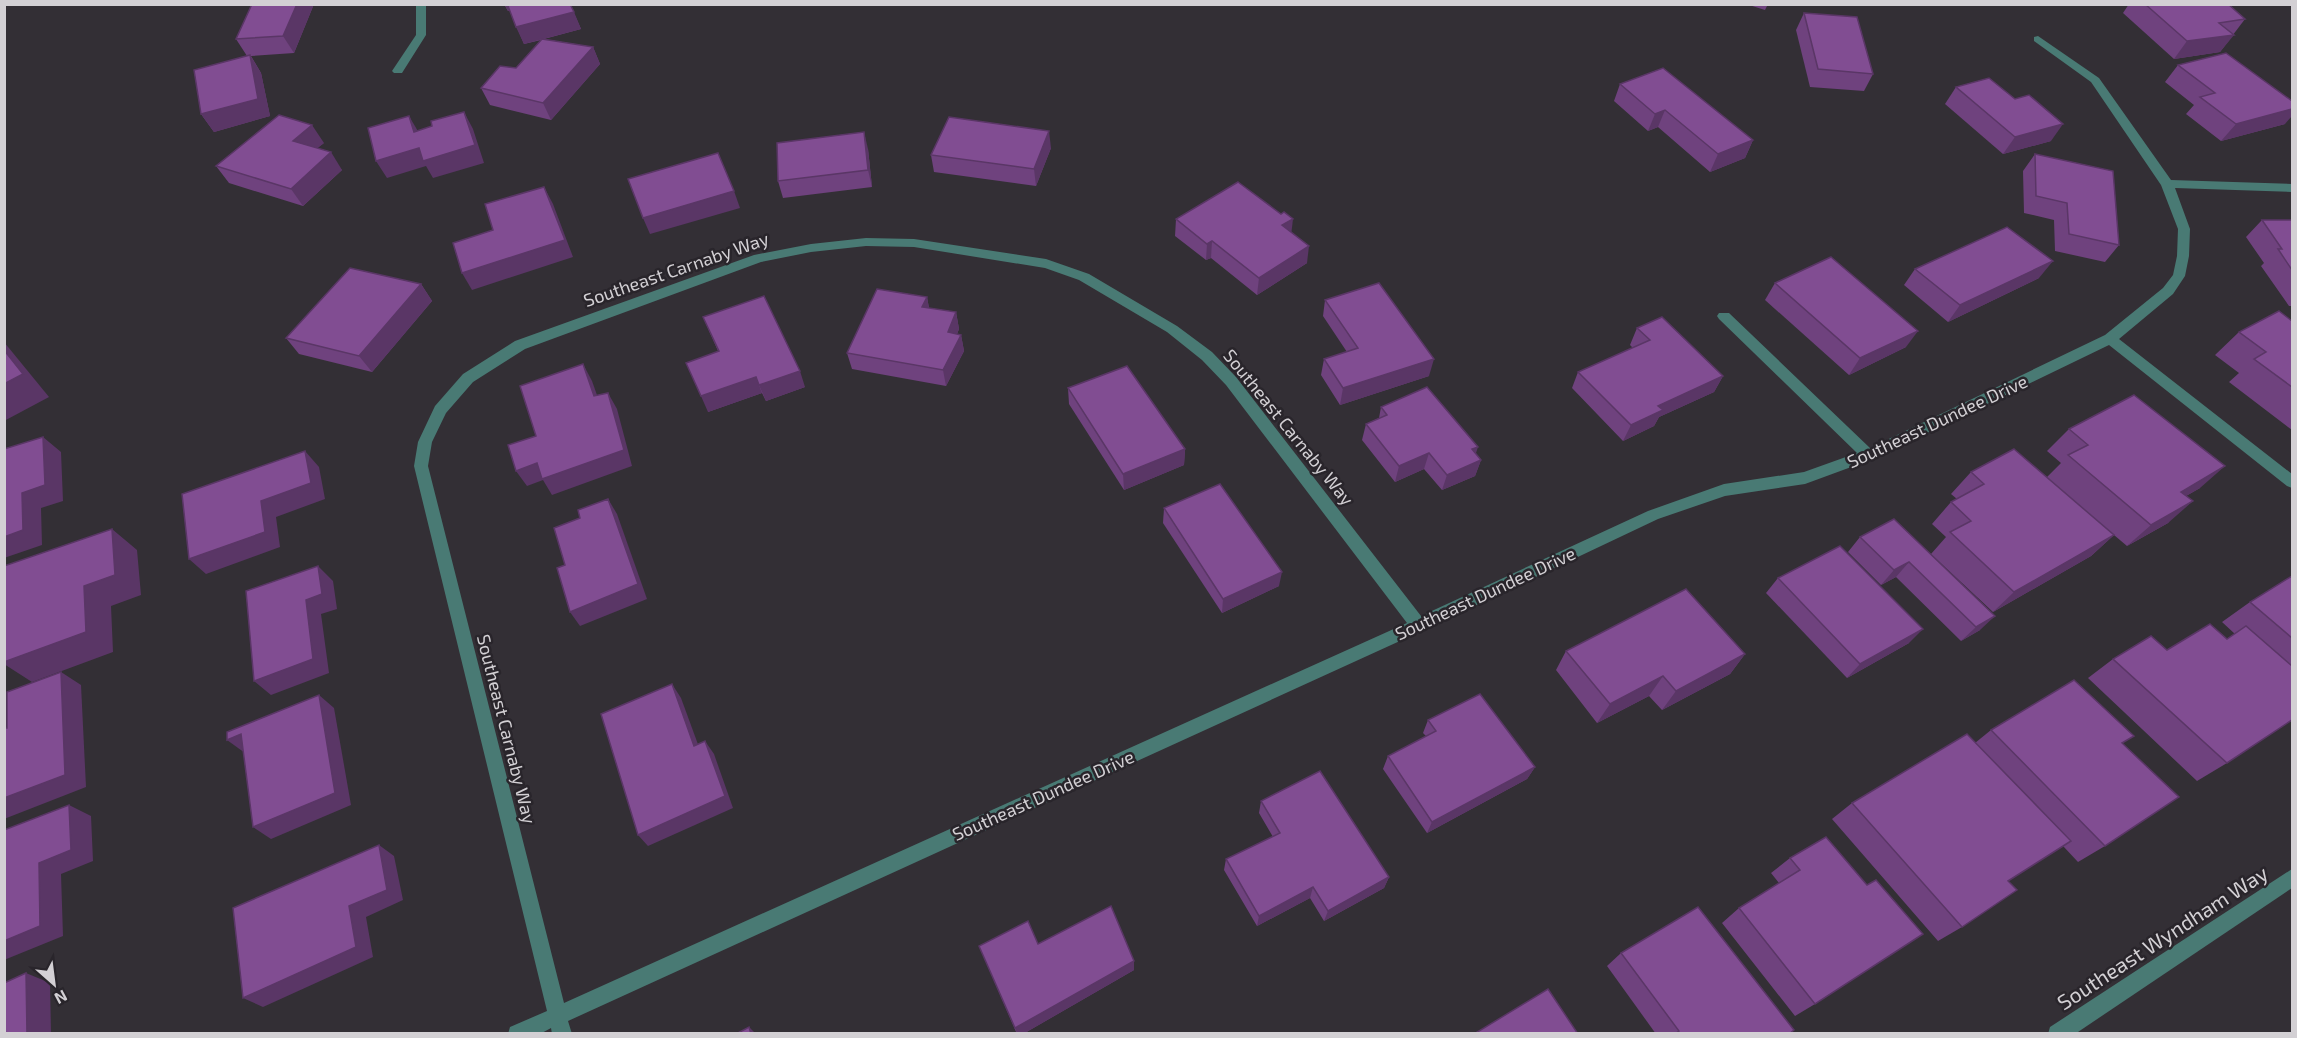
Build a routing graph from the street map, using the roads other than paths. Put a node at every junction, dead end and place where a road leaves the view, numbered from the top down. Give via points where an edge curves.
1 (422, 4) edge
2 (2038, 39) dead end
3 (398, 71) dead end
4 (2167, 184) junction
5 (2292, 188) edge
6 (1724, 316) dead end
7 (2110, 339) junction
8 (1868, 455) junction
9 (2292, 482) edge
10 (1418, 625) junction
11 (2292, 878) edge
12 (560, 1024) edge
13 (517, 1034) edge
14 (2057, 1034) edge

1 - 3 street via 421,35
2 - 4 street, Southeast Dundee Drive via 2095,80
4 - 5 street
4 - 7 street, Southeast Dundee Drive via 2184,229 2178,276 2168,291
6 - 8 street
7 - 8 street, Southeast Dundee Drive
7 - 9 street
8 - 10 street, Southeast Dundee Drive via 1804,478 1724,490 1653,515
10 - 12 street, Southeast Dundee Drive
10 - 12 street, Southeast Carnaby Way via 1231,381 1208,357 1172,329 1094,282 1046,264 914,243 866,242 811,248 759,258 520,345 468,378 440,410 425,442 421,466
11 - 14 street, Southeast Wyndham Way
12 - 13 street, Southeast Dundee Drive

